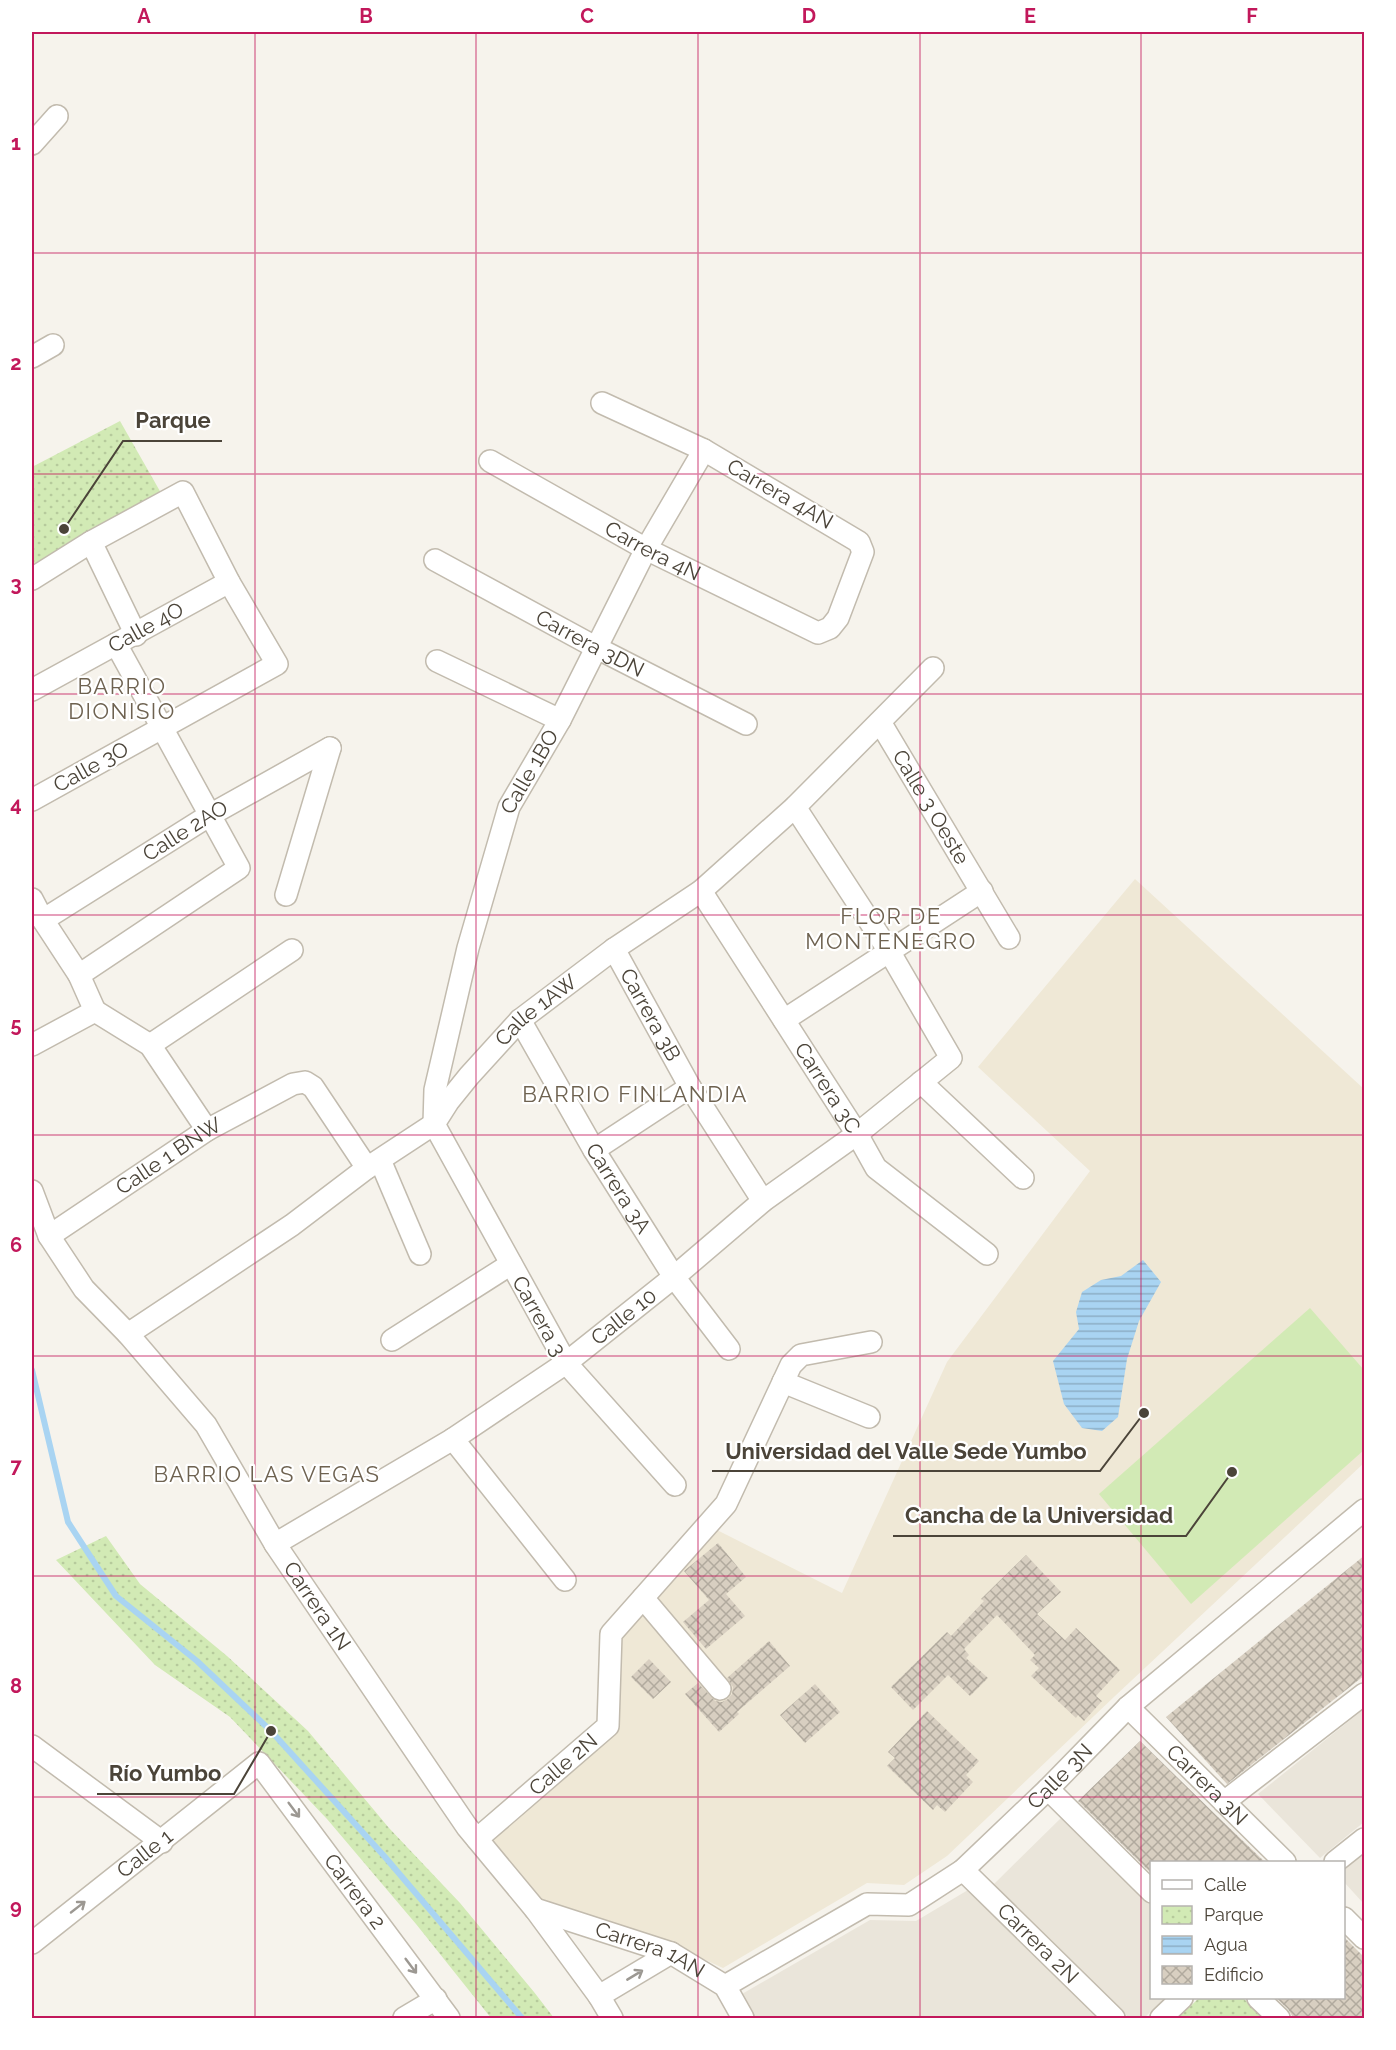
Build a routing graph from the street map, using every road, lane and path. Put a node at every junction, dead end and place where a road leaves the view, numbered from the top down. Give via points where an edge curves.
1 (57, 116) dead end
2 (32, 144) edge
3 (53, 345) dead end
4 (32, 357) edge
5 (602, 403) dead end
6 (704, 450) junction
7 (490, 461) dead end
8 (91, 542) junction
9 (646, 549) junction
10 (435, 560) dead end
11 (32, 579) edge
12 (229, 582) junction
13 (818, 633) joint
14 (136, 635) junction
15 (116, 644) junction
16 (597, 648) junction
17 (437, 661) dead end
18 (933, 668) dead end
19 (32, 690) edge
20 (560, 720) junction
21 (880, 722) junction
22 (746, 724) dead end
23 (162, 727) junction
24 (32, 800) edge
25 (795, 807) junction
26 (210, 815) junction
27 (701, 891) junction
28 (982, 891) junction
29 (286, 895) dead end
30 (32, 899) edge
31 (43, 920) junction
32 (1009, 938) dead end
33 (292, 950) dead end
34 (614, 950) junction
35 (889, 951) junction
36 (79, 975) junction
37 (95, 1011) junction
38 (520, 1020) junction
39 (784, 1020) junction
40 (32, 1045) edge
41 (150, 1045) junction
42 (921, 1082) junction
43 (690, 1087) junction
44 (434, 1124) junction
45 (207, 1130) junction
46 (857, 1134) junction
47 (594, 1150) junction
48 (374, 1164) junction
49 (1023, 1178) dead end
50 (32, 1191) edge
51 (763, 1202) junction
52 (49, 1236) junction
53 (420, 1254) dead end
54 (987, 1254) dead end
55 (511, 1263) junction
56 (674, 1277) junction
57 (128, 1334) junction
58 (392, 1340) dead end
59 (872, 1342) dead end
60 (729, 1349) dead end
61 (566, 1363) junction
62 (783, 1382) junction
63 (870, 1417) dead end
64 (453, 1439) junction
65 (675, 1485) dead end
66 (1365, 1510) edge
67 (275, 1544) junction
68 (565, 1580) dead end
69 (643, 1598) junction
70 (720, 1689) dead end
71 (1365, 1694) edge
72 (1128, 1707) junction
73 (32, 1746) edge
74 (259, 1763) joint
75 (1048, 1789) junction
76 (1224, 1802) junction
77 (477, 1839) junction
78 (1365, 1839) edge
79 (162, 1842) junction
80 (1283, 1861) edge
81 (1338, 1861) edge
82 (963, 1870) junction
83 (1150, 1890) edge
84 (535, 1909) junction
85 (1345, 1919) edge
86 (1365, 1938) edge
87 (32, 1943) edge
88 (671, 1953) junction
89 (725, 1986) junction
90 (599, 1996) junction
91 (436, 1999) junction
92 (1181, 1999) edge
93 (1259, 1999) edge
94 (404, 2019) edge
95 (450, 2019) edge
96 (612, 2019) edge
97 (743, 2019) edge
98 (1113, 2019) edge
99 (1161, 2019) edge
100 (1279, 2019) edge

1 - 2 street
3 - 4 street
5 - 6 street, Carrera 4AN
6 - 9 street, Calle 1BO
6 - 13 street, Carrera 4AN via 859,542 863,552 838,618 830,628
7 - 9 street, Carrera 4N
8 - 11 street
8 - 12 street via 183,492
8 - 14 street
9 - 13 street, Carrera 4N
9 - 16 street, Calle 1BO
10 - 16 street, Carrera 3DN
12 - 14 street, Calle 4O
12 - 23 street, Calle 3O via 277,664
14 - 15 street, Calle 4O
15 - 19 street, Calle 4O
15 - 23 street
16 - 20 street, Calle 1BO
16 - 22 street, Carrera 3DN
17 - 20 street
18 - 21 street, Calle 1AW
20 - 44 street, Calle 1BO via 509,807 460,981 435,1090
21 - 25 street, Calle 1AW
21 - 28 street, Calle 3 Oeste
23 - 24 street, Calle 3O
23 - 26 street
25 - 27 street, Calle 1AW
25 - 35 street
26 - 29 street, Calle 2AO via 330,748
26 - 31 street, Calle 2AO
26 - 36 street via 238,868
27 - 34 street, Calle 1AW
27 - 39 street, Carrera 3C
28 - 32 street
28 - 35 street
30 - 31 street
31 - 36 street
33 - 41 street
34 - 38 street, Calle 1AW
34 - 43 street, Carrera 3B
35 - 39 street
35 - 42 street, Calle 10 via 951,1058
36 - 37 street
37 - 40 street
37 - 41 street
38 - 44 street, Calle 1AW via 448,1102
38 - 47 street, Carrera 3A
39 - 46 street, Carrera 3C
41 - 45 street
42 - 46 street, Calle 10
42 - 49 street
43 - 47 street
43 - 51 street, Carrera 3B
44 - 48 street, Calle 1AW
44 - 55 street, Carrera 3
45 - 48 street, Calle 1 BNW via 293,1084 305,1082
45 - 52 street, Calle 1 BNW
46 - 51 street, Calle 10
46 - 54 street, Carrera 3C via 876,1168
47 - 56 street, Carrera 3A
48 - 53 street
48 - 57 street, Calle 1AW via 292,1226
50 - 52 street, Carrera 1N
51 - 56 street, Calle 10
52 - 57 street, Carrera 1N via 84,1289
55 - 58 street
55 - 61 street, Carrera 3
56 - 60 street, Carrera 3A
56 - 61 street, Calle 10
57 - 67 street, Carrera 1N via 206,1425
59 - 62 street via 801,1355
61 - 64 street, Calle 10
61 - 65 street, Carrera 3
62 - 63 street
62 - 69 street via 726,1504
64 - 67 street, Calle 10
64 - 68 street
66 - 72 street, Calle 3N
67 - 77 street, Carrera 1N
69 - 70 street
69 - 77 street, Calle 2N via 611,1634 608,1726
71 - 76 street
72 - 75 street, Calle 3N
72 - 76 street, Carrera 3N
73 - 79 street
74 - 79 street, Calle 1
74 -> 91 street, Carrera 2
75 - 82 street, Calle 3N
75 - 83 street
76 - 80 street, Carrera 3N
77 - 84 street, Carrera 1N
78 - 81 street
87 -> 79 street, Calle 1
82 - 89 street, Calle 3N via 909,1905 867,1905
82 - 98 street, Carrera 2N
84 - 88 street, Carrera 1AN
84 - 90 street, Carrera 1N
85 - 86 street
88 - 89 street, Carrera 1AN
90 -> 88 street
89 - 97 street, Carrera 1AN
90 - 96 street, Carrera 1N
91 - 94 street
91 - 95 street, Carrera 2
92 - 99 street
93 - 100 street

